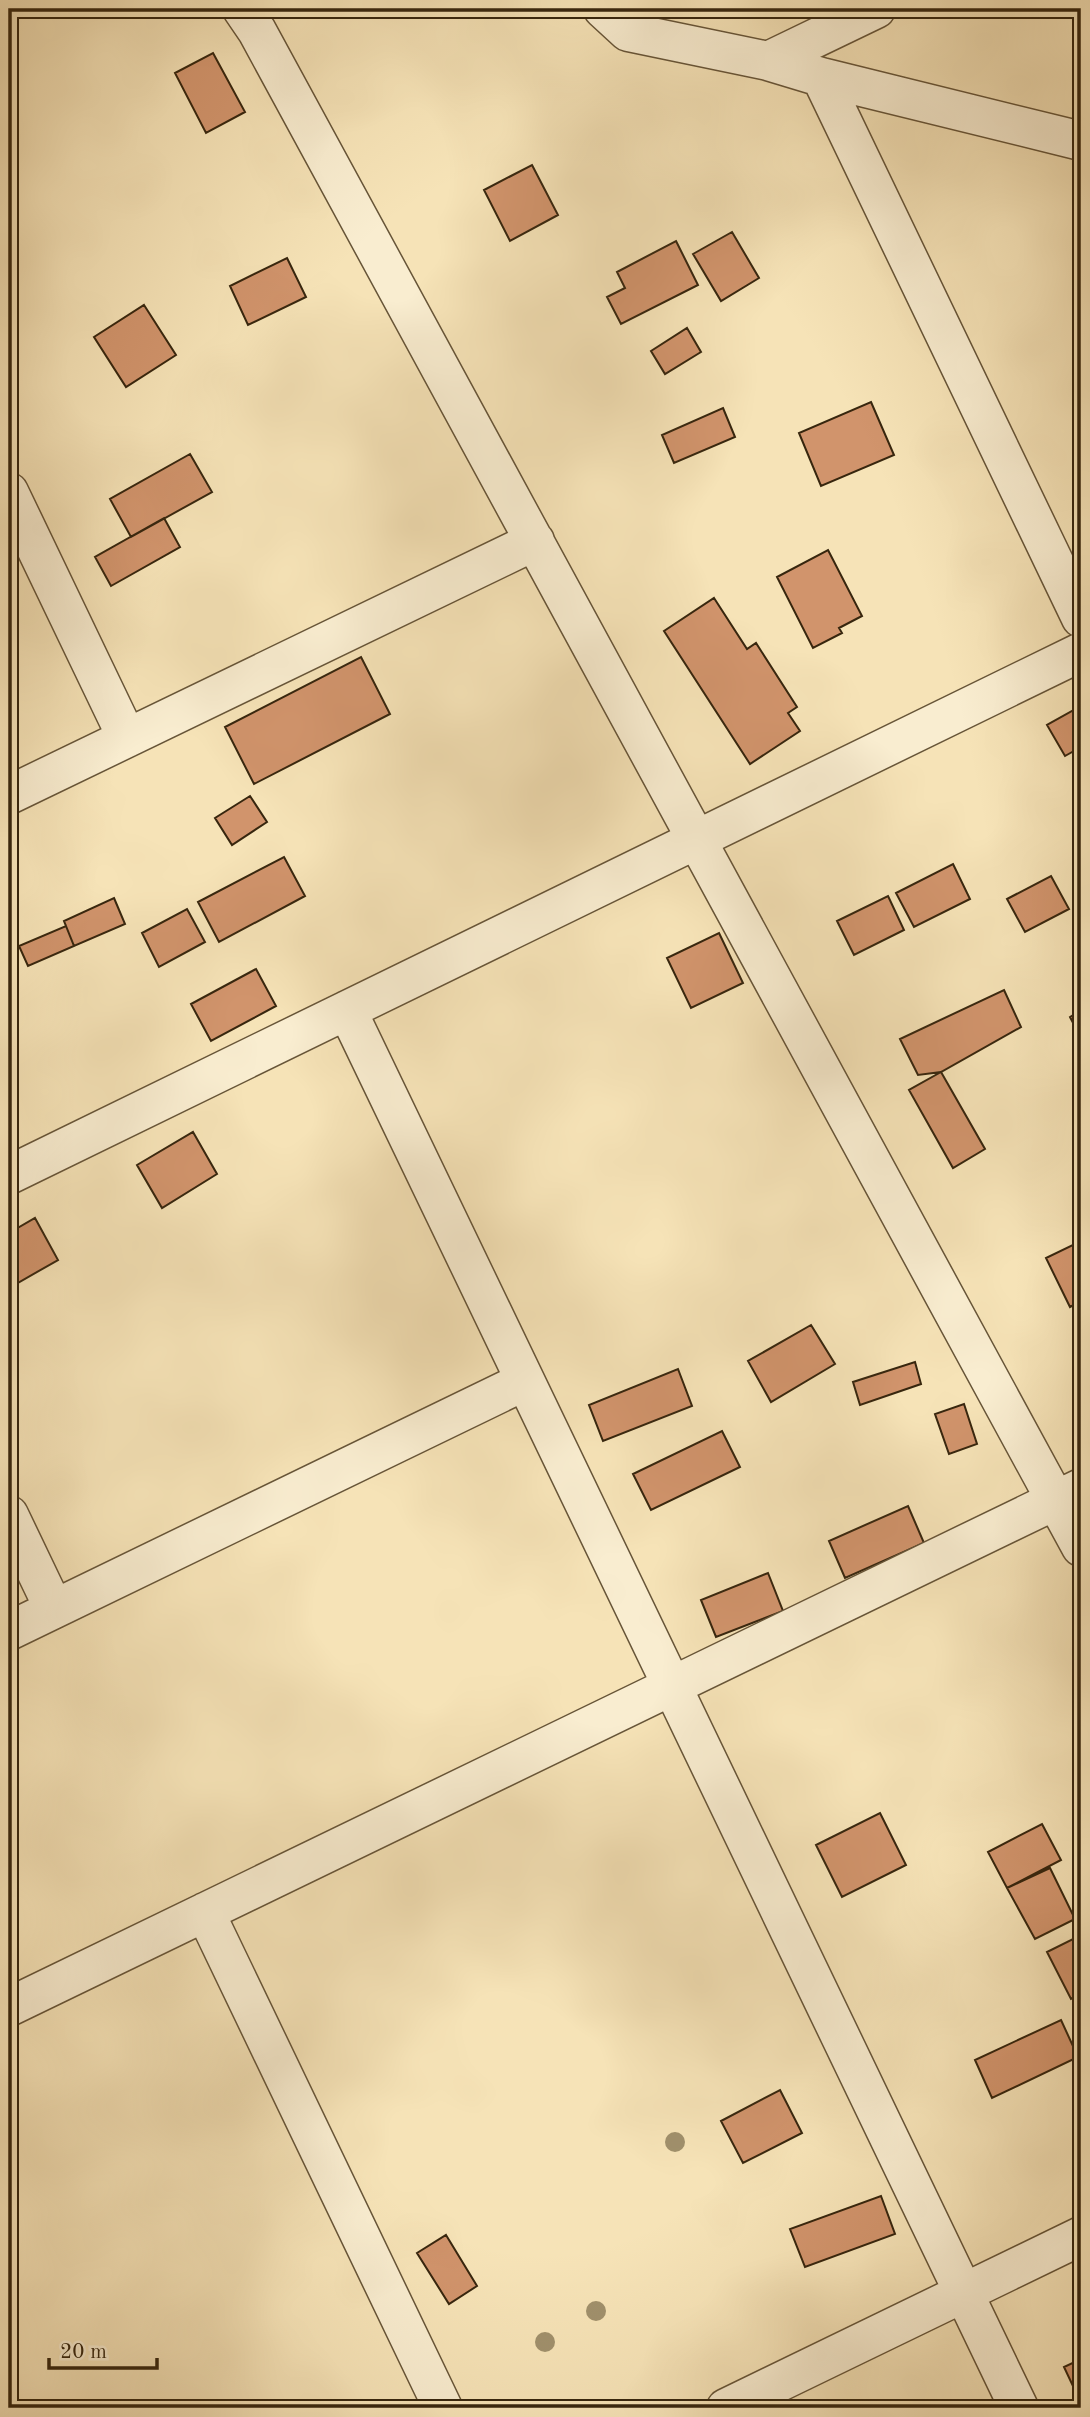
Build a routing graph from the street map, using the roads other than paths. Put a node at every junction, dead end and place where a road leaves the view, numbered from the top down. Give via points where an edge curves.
1 (242, 9) edge
2 (603, 9) edge
3 (876, 9) edge
4 (768, 61) junction
5 (821, 77) junction
6 (1081, 141) edge
7 (9, 492) edge
8 (535, 541) junction
9 (1081, 618) edge
10 (1081, 652) edge
11 (127, 738) junction
12 (9, 796) edge
13 (697, 839) junction
14 (347, 1010) junction
15 (9, 1175) edge
16 (525, 1381) junction
17 (1069, 1494) edge
18 (9, 1515) edge
19 (1081, 1547) edge
20 (54, 1609) junction
21 (9, 1631) edge
22 (672, 1686) junction
23 (205, 1912) junction
24 (9, 2007) edge
25 (1081, 2236) edge
26 (964, 2293) junction
27 (443, 2408) edge
28 (726, 2408) edge
29 (1019, 2408) edge

1 - 8 street
2 - 4 street via 628,32
3 - 4 street
4 - 5 street
5 - 6 street
5 - 9 street
7 - 11 street
8 - 11 street
8 - 13 street
10 - 13 street
11 - 12 street
13 - 14 street
13 - 17 street
14 - 15 street
14 - 16 street
16 - 20 street
16 - 22 street
17 - 19 street
17 - 22 street
18 - 20 street
20 - 21 street
22 - 23 street
22 - 26 street
23 - 24 street
23 - 27 street
25 - 26 street
26 - 28 street
26 - 29 street

